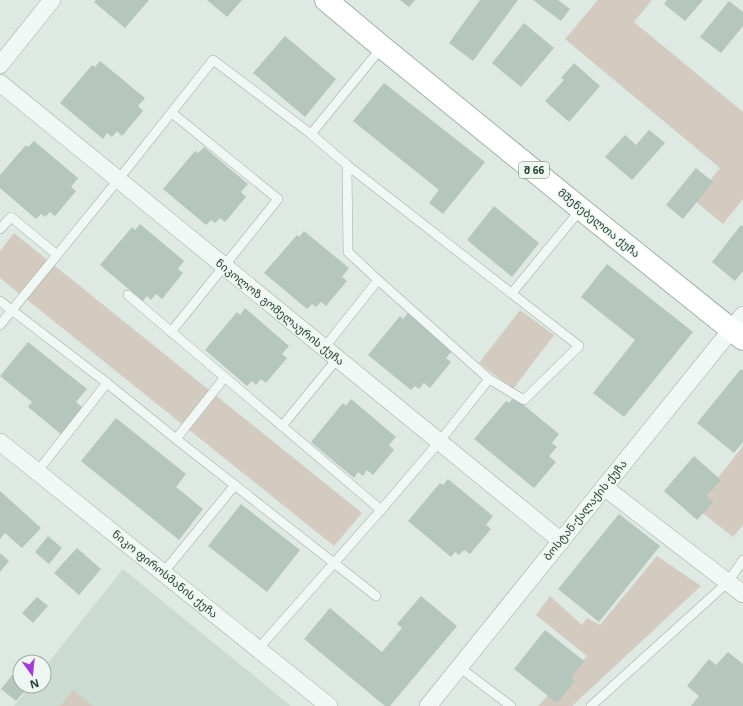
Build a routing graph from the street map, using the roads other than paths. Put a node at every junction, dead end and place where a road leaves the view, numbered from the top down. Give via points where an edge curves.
1 (52, 0) edge
2 (326, 0) edge
3 (382, 47) junction
4 (0, 65) edge
5 (0, 83) edge
6 (172, 113) junction
7 (311, 134) junction
8 (347, 165) junction
9 (118, 180) junction
10 (581, 209) junction
11 (0, 229) edge
12 (57, 255) junction
13 (224, 267) junction
14 (378, 280) junction
15 (512, 293) junction
16 (128, 295) dead end
17 (0, 301) edge
18 (12, 310) junction
19 (0, 325) edge
20 (739, 328) edge
21 (171, 332) junction
22 (331, 354) junction
23 (225, 377) junction
24 (489, 379) junction
25 (107, 383) junction
26 (282, 426) junction
27 (176, 439) junction
28 (0, 442) edge
29 (439, 442) junction
30 (37, 472) junction
31 (235, 485) junction
32 (604, 487) junction
33 (381, 510) junction
34 (561, 541) junction
35 (743, 560) edge
36 (334, 563) junction
37 (164, 574) junction
38 (728, 582) junction
39 (743, 594) edge
40 (376, 596) dead end
41 (258, 649) junction
42 (459, 667) junction
43 (329, 706) edge
44 (428, 706) edge
45 (511, 706) edge
46 (591, 706) edge

1 - 4 street
2 - 3 main road, მშენებელთა ქუჩა / შ 66
3 - 7 lane
3 - 10 main road, მშენებელთა ქუჩა / შ 66
5 - 9 street, ნიკოლოზ გომელაურის ქუჩა
6 - 7 lane via 213,60
6 - 9 lane
6 - 13 lane via 278,199
7 - 8 lane
8 - 14 lane via 348,252
8 - 15 lane
9 - 12 lane
9 - 13 street, ნიკოლოზ გომელაურის ქუჩა
10 - 15 lane
10 - 20 main road, მშენებელთა ქუჩა / შ 66
11 - 12 lane via 11,217
12 - 18 lane
13 - 21 lane
13 - 22 street, ნიკოლოზ გომელაურის ქუჩა
14 - 22 lane
14 - 24 lane
15 - 24 lane via 579,346 524,400
16 - 21 lane
17 - 18 lane
18 - 19 lane
18 - 25 lane
20 - 32 street, ბოსტან-ქალაქის ქუჩა
21 - 23 lane
22 - 26 lane
22 - 29 street, ნიკოლოზ გომელაურის ქუჩა
23 - 26 lane
23 - 27 lane
24 - 29 lane
25 - 27 lane
25 - 30 lane
26 - 33 lane
27 - 31 lane
28 - 30 street, ნიკო ფიროსმანის ქუჩა
29 - 33 lane
29 - 34 street, ნიკოლოზ გომელაურის ქუჩა
30 - 37 street, ნიკო ფიროსმანის ქუჩა
31 - 36 lane
31 - 37 lane
32 - 34 street, ბოსტან-ქალაქის ქუჩა
32 - 38 street
33 - 36 lane
34 - 42 street, ბოსტან-ქალაქის ქუჩა
35 - 38 lane
36 - 40 lane
36 - 41 lane
37 - 41 street, ნიკო ფიროსმანის ქუჩა
38 - 39 street
38 - 46 lane
41 - 43 street, ნიკო ფიროსმანის ქუჩა
42 - 44 street, ბოსტან-ქალაქის ქუჩა
42 - 45 lane

